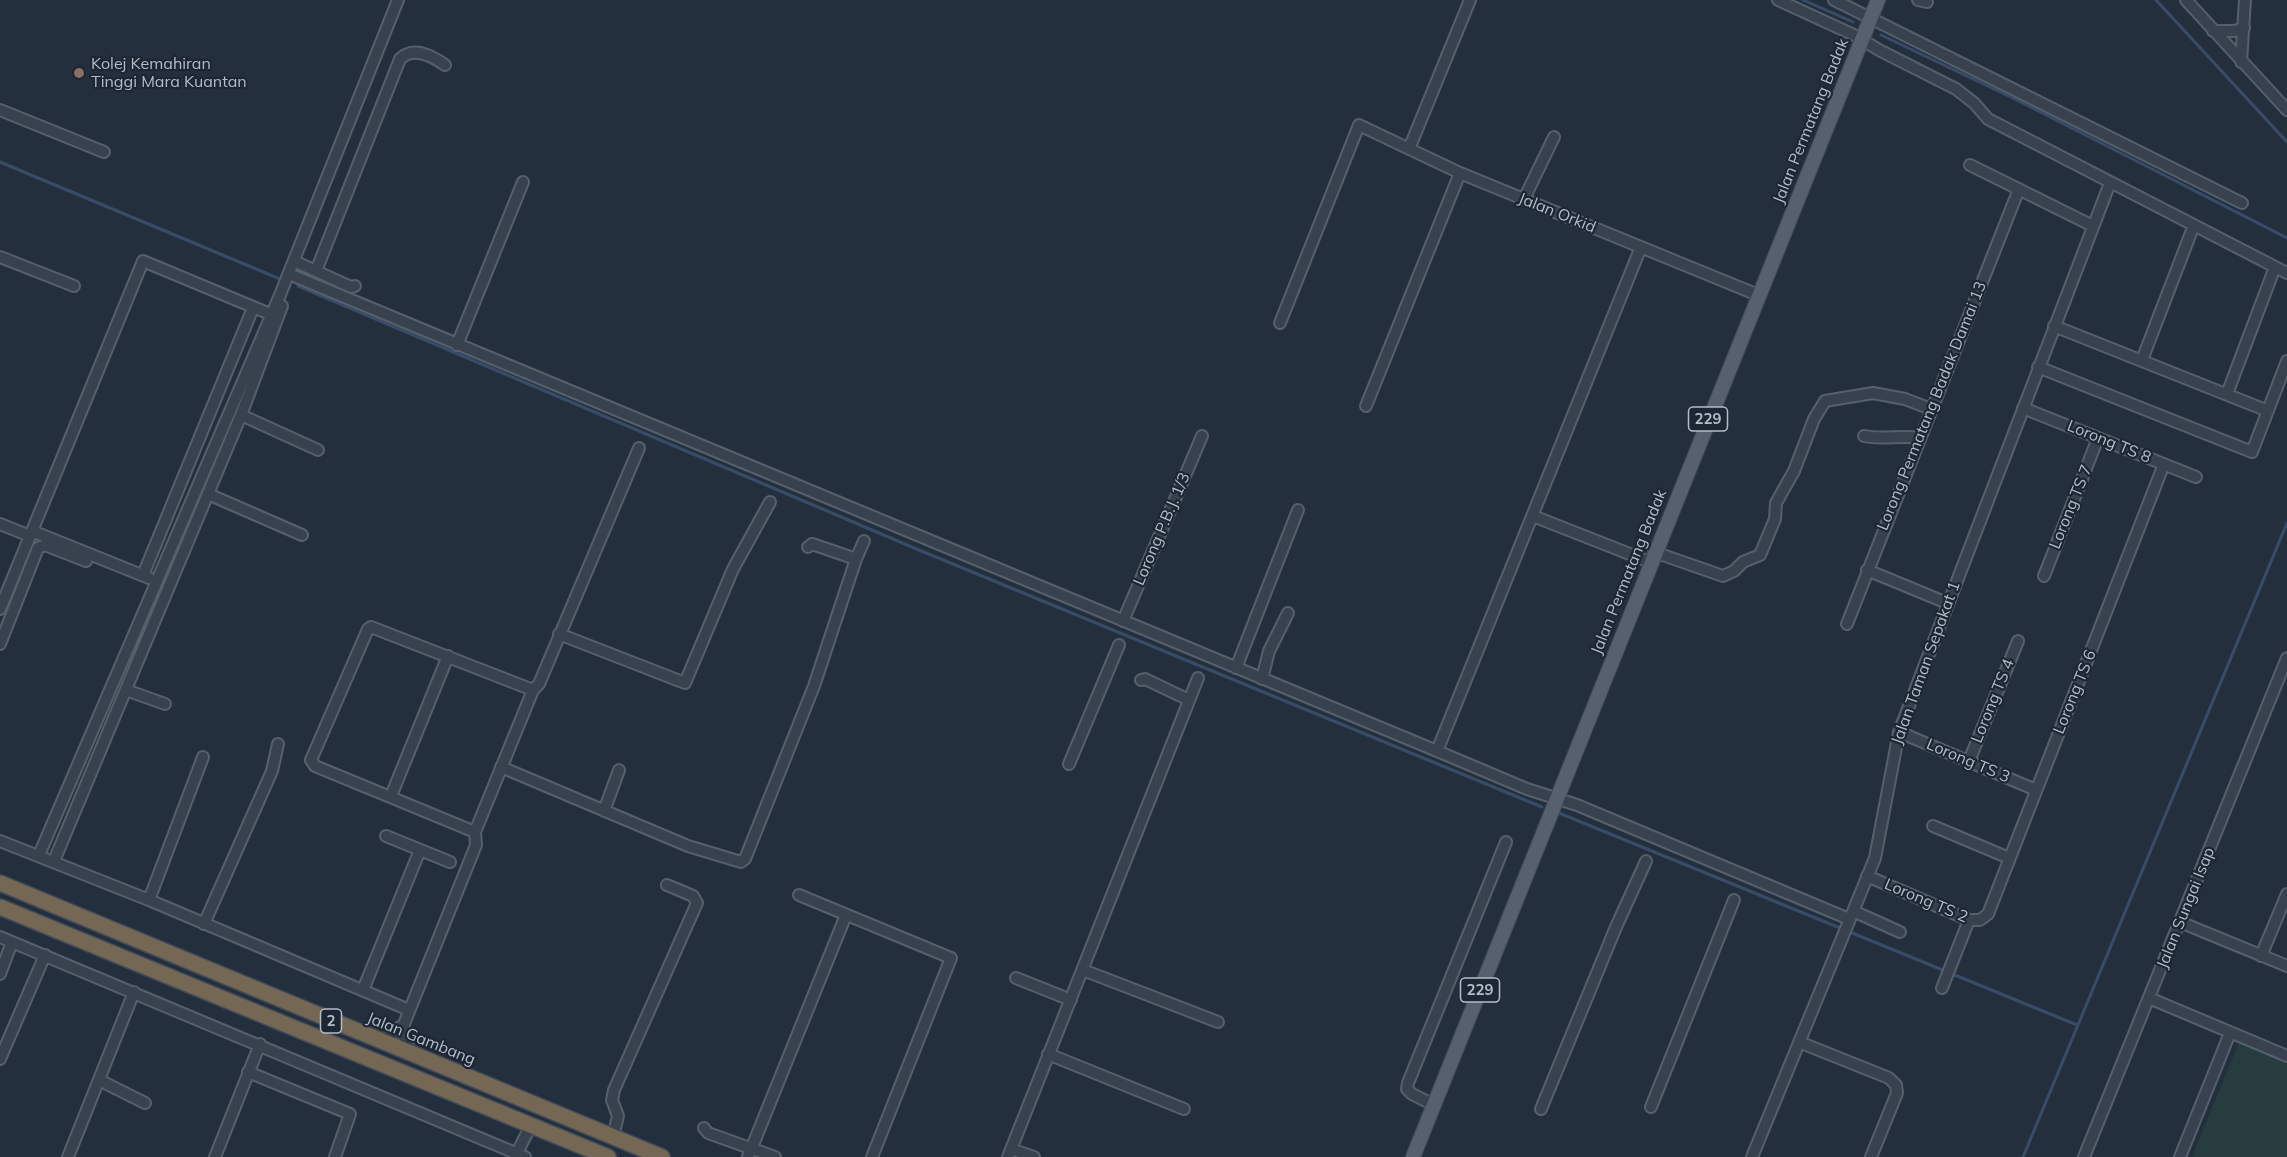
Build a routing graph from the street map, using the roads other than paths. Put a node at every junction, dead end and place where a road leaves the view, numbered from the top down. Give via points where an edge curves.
1 (398, 0) edge
2 (1470, 0) edge
3 (1778, 0) edge
4 (1834, 0) edge
5 (1878, 0) edge
6 (2186, 0) edge
7 (2245, 0) edge
8 (1871, 16) junction
9 (2244, 28) junction
10 (2213, 30) junction
11 (1862, 39) junction
12 (2241, 62) junction
13 (445, 65) dead end
14 (0, 110) edge
15 (2287, 111) edge
16 (1554, 137) dead end
17 (1409, 149) junction
18 (104, 152) dead end
19 (1970, 165) dead end
20 (1460, 173) junction
21 (523, 182) dead end
22 (2110, 183) junction
23 (2019, 189) junction
24 (1524, 199) junction
25 (2242, 203) dead end
26 (2194, 225) junction
27 (2093, 226) junction
28 (1641, 247) junction
29 (0, 257) edge
30 (294, 261) junction
31 (2275, 267) junction
32 (316, 271) junction
33 (2287, 273) edge
34 (289, 274) junction
35 (74, 286) dead end
36 (355, 286) dead end
37 (1758, 295) junction
38 (282, 306) dead end
39 (253, 308) junction
40 (270, 314) junction
41 (1280, 323) dead end
42 (2054, 326) junction
43 (457, 345) junction
44 (2142, 360) junction
45 (2287, 361) edge
46 (2038, 367) junction
47 (2227, 394) junction
48 (1366, 406) dead end
49 (2023, 408) junction
50 (1931, 409) junction
51 (2268, 411) junction
52 (241, 415) junction
53 (1202, 436) dead end
54 (1864, 436) dead end
55 (1920, 438) junction
56 (2098, 438) junction
57 (639, 448) dead end
58 (318, 450) dead end
59 (2164, 464) junction
60 (2196, 477) dead end
61 (208, 494) junction
62 (770, 502) dead end
63 (1298, 510) dead end
64 (1533, 516) junction
65 (0, 524) edge
66 (31, 534) junction
67 (302, 535) dead end
68 (864, 541) dead end
69 (808, 547) dead end
70 (1652, 557) junction
71 (856, 559) junction
72 (86, 561) dead end
73 (1867, 570) junction
74 (143, 575) junction
75 (2044, 576) dead end
76 (156, 580) junction
77 (1947, 603) junction
78 (0, 609) edge
79 (1288, 613) dead end
80 (1123, 621) junction
81 (1847, 624) dead end
82 (559, 634) junction
83 (2018, 641) dead end
84 (0, 644) edge
85 (1119, 645) dead end
86 (448, 656) junction
87 (2287, 658) edge
88 (1236, 668) junction
89 (1198, 678) dead end
90 (1262, 679) junction
91 (1141, 680) dead end
92 (126, 690) junction
93 (533, 690) junction
94 (1189, 700) junction
95 (165, 704) dead end
96 (1899, 732) junction
97 (278, 744) dead end
98 (1437, 752) junction
99 (203, 758) dead end
100 (1968, 761) junction
101 (1069, 764) dead end
102 (501, 767) junction
103 (619, 770) dead end
104 (2036, 790) junction
105 (391, 796) junction
106 (1557, 798) junction
107 (604, 811) junction
108 (1933, 826) dead end
109 (475, 832) junction
110 (386, 836) dead end
111 (0, 841) edge
112 (1506, 842) dead end
113 (420, 850) junction
114 (39, 855) junction
115 (2009, 858) junction
116 (54, 861) junction
117 (1646, 861) dead end
118 (450, 862) dead end
119 (1867, 876) junction
120 (0, 883) edge
121 (667, 885) dead end
122 (2287, 894) edge
123 (799, 895) dead end
124 (149, 900) junction
125 (1734, 900) dead end
126 (0, 907) edge
127 (846, 915) junction
128 (1850, 918) junction
129 (1984, 918) joint
130 (1969, 920) junction
131 (2180, 922) junction
132 (204, 924) junction
133 (1900, 932) dead end
134 (0, 937) edge
135 (12, 942) junction
136 (45, 955) junction
137 (2261, 956) junction
138 (2287, 966) edge
139 (1083, 970) junction
140 (0, 974) edge
141 (1016, 978) dead end
142 (1943, 985) dead end
143 (363, 990) junction
144 (134, 992) junction
145 (2149, 998) junction
146 (1071, 1000) junction
147 (409, 1010) junction
148 (1218, 1022) dead end
149 (404, 1024) junction
150 (2230, 1033) junction
151 (377, 1040) junction
152 (1799, 1042) junction
153 (260, 1044) junction
154 (411, 1054) junction
155 (1048, 1054) junction
156 (2287, 1056) edge
157 (0, 1059) edge
158 (248, 1072) junction
159 (99, 1080) junction
160 (145, 1103) dead end
161 (1434, 1105) junction
162 (1651, 1107) dead end
163 (1184, 1109) dead end
164 (1541, 1109) dead end
165 (531, 1125) junction
166 (704, 1128) dead end
167 (613, 1137) junction
168 (750, 1152) edge
169 (1009, 1153) edge
170 (519, 1156) edge
171 (68, 1157) edge
172 (215, 1157) edge
173 (335, 1157) edge
174 (608, 1157) edge
175 (662, 1157) edge
176 (775, 1157) edge
177 (872, 1157) edge
178 (1034, 1157) edge
179 (1413, 1157) edge
180 (1752, 1157) edge
181 (1871, 1157) edge
182 (2085, 1157) edge
183 (2180, 1157) edge

1 - 30 street
2 - 17 street
3 - 11 street
4 - 8 street
5 - 8 main road, Jalan Permatang Badak / 229
6 - 10 street
7 - 9 street
8 - 11 main road, Jalan Permatang Badak / 229
8 - 25 street
9 - 10 street
9 - 12 street
10 - 12 street
11 - 22 street via 1956,89 1988,119
11 - 37 main road, Jalan Permatang Badak / 229
12 - 15 street
13 - 32 street via 417,51 400,59
14 - 18 street
16 - 24 street
17 - 20 street, Jalan Orkid
17 - 41 street, Jalan Orkid via 1359,125
19 - 23 street
20 - 24 street, Jalan Orkid
20 - 48 street
21 - 43 street
22 - 26 street
22 - 27 street
23 - 27 street
23 - 50 street, Lorong Permatang Badak Damai 13
24 - 28 street, Jalan Orkid
26 - 31 street
26 - 44 street
27 - 42 street
28 - 37 street, Jalan Orkid
28 - 64 street
29 - 35 street
30 - 32 street
30 - 34 street
31 - 33 street
31 - 47 street
32 - 36 street
34 - 40 street
34 - 43 street
37 - 70 main road, Jalan Permatang Badak / 229
38 - 52 street
39 - 40 street
39 - 66 street via 143,261
39 - 74 street
40 - 76 street
42 - 44 street
42 - 46 street
43 - 80 street
44 - 47 street
45 - 51 street
46 - 49 street
46 - 51 street via 2252,452
47 - 51 street
49 - 56 street, Lorong TS 8
49 - 77 street, Jalan Taman Sepakat 1
50 - 55 street, Lorong Permatang Badak Damai 13
50 - 70 street via 1873,393 1825,401 1776,503 1775,519 1760,555 1723,576
52 - 58 street
52 - 61 street
53 - 80 street, Lorong P.B.J. 1/3
54 - 55 street via 1880,440
55 - 73 street, Lorong Permatang Badak Damai 13
56 - 59 street, Lorong TS 8
56 - 75 street, Lorong TS 7
57 - 82 street
59 - 60 street, Lorong TS 8
59 - 104 street, Lorong TS 6
61 - 67 street
61 - 92 street
62 - 82 street via 733,569 685,683
63 - 88 street
64 - 70 street
64 - 98 street
65 - 66 street
66 - 74 street
66 - 78 street
68 - 71 street
69 - 71 street via 812,544
70 - 106 main road, Jalan Permatang Badak / 229
71 - 107 street via 814,686 745,859 736,862 688,846
72 - 84 street via 45,545 38,548
73 - 77 street
73 - 81 street, Lorong Permatang Badak Damai 13
74 - 76 street
76 - 114 street
77 - 96 street, Jalan Taman Sepakat 1
79 - 90 street via 1269,651
80 - 88 street
82 - 93 street
83 - 100 street, Lorong TS 4
85 - 101 street
86 - 93 street
86 - 105 street
86 - 105 street via 375,627 368,629 310,760 315,766
87 - 131 street, Jalan Sungai Isap
88 - 90 street
89 - 94 street
90 - 98 street
91 - 94 street
92 - 95 street
92 - 116 street
93 - 102 street
94 - 139 street via 1084,958
96 - 100 street, Lorong TS 3
96 - 119 street, Jalan Taman Sepakat 1 via 1880,838
97 - 132 street via 272,771
98 - 106 street
99 - 124 street
100 - 104 street, Lorong TS 3
102 - 107 street
102 - 109 street
103 - 107 street
104 - 115 street, Lorong TS 6
105 - 109 street
106 - 128 street
106 - 161 main road, Jalan Permatang Badak / 229
108 - 115 street
109 - 147 street via 476,845
110 - 113 street
111 - 114 street
112 - 161 street via 1408,1083 1412,1094
113 - 118 street
113 - 143 street
114 - 116 street
115 - 129 street, Lorong TS 6
116 - 124 street
117 - 164 street
119 - 128 street, Jalan Taman Sepakat 1
119 - 130 street, Lorong TS 2
120 - 151 highway, Jalan Gambang / 2
121 - 167 street via 693,896 697,903 614,1090 612,1100 618,1116
122 - 137 street
123 - 127 street
124 - 132 street
125 - 162 street
126 - 165 highway, 2
127 - 168 street
127 - 177 street via 951,958
128 - 133 street
128 - 152 street, Jalan Taman Sepakat 1
129 - 130 street, Lorong TS 2
130 - 142 street
131 - 137 street
131 - 145 street, Jalan Sungai Isap
132 - 143 street
134 - 135 street
135 - 136 street
135 - 140 street
136 - 144 street
136 - 157 street
137 - 138 street
139 - 146 street
139 - 148 street
141 - 146 street
143 - 147 street
144 - 153 street
144 - 159 street
145 - 150 street
145 - 182 street, Jalan Sungai Isap
146 - 155 street
147 - 149 street
149 - 151 street via 387,1038
149 - 154 street
150 - 156 street
150 - 183 street
151 - 154 highway, Jalan Gambang / 2
152 - 180 street
152 - 181 street via 1889,1078 1896,1085 1897,1094
153 - 158 street
153 - 170 street
154 - 167 highway, Jalan Gambang / 2
155 - 163 street
155 - 169 street
158 - 172 street
158 - 173 street via 350,1114
159 - 160 street
159 - 171 street
161 - 179 main road, Jalan Permatang Badak / 229
165 - 170 street
165 - 174 highway, 2
166 - 168 street
167 - 175 highway, Jalan Gambang / 2
168 - 176 street
169 - 178 street

